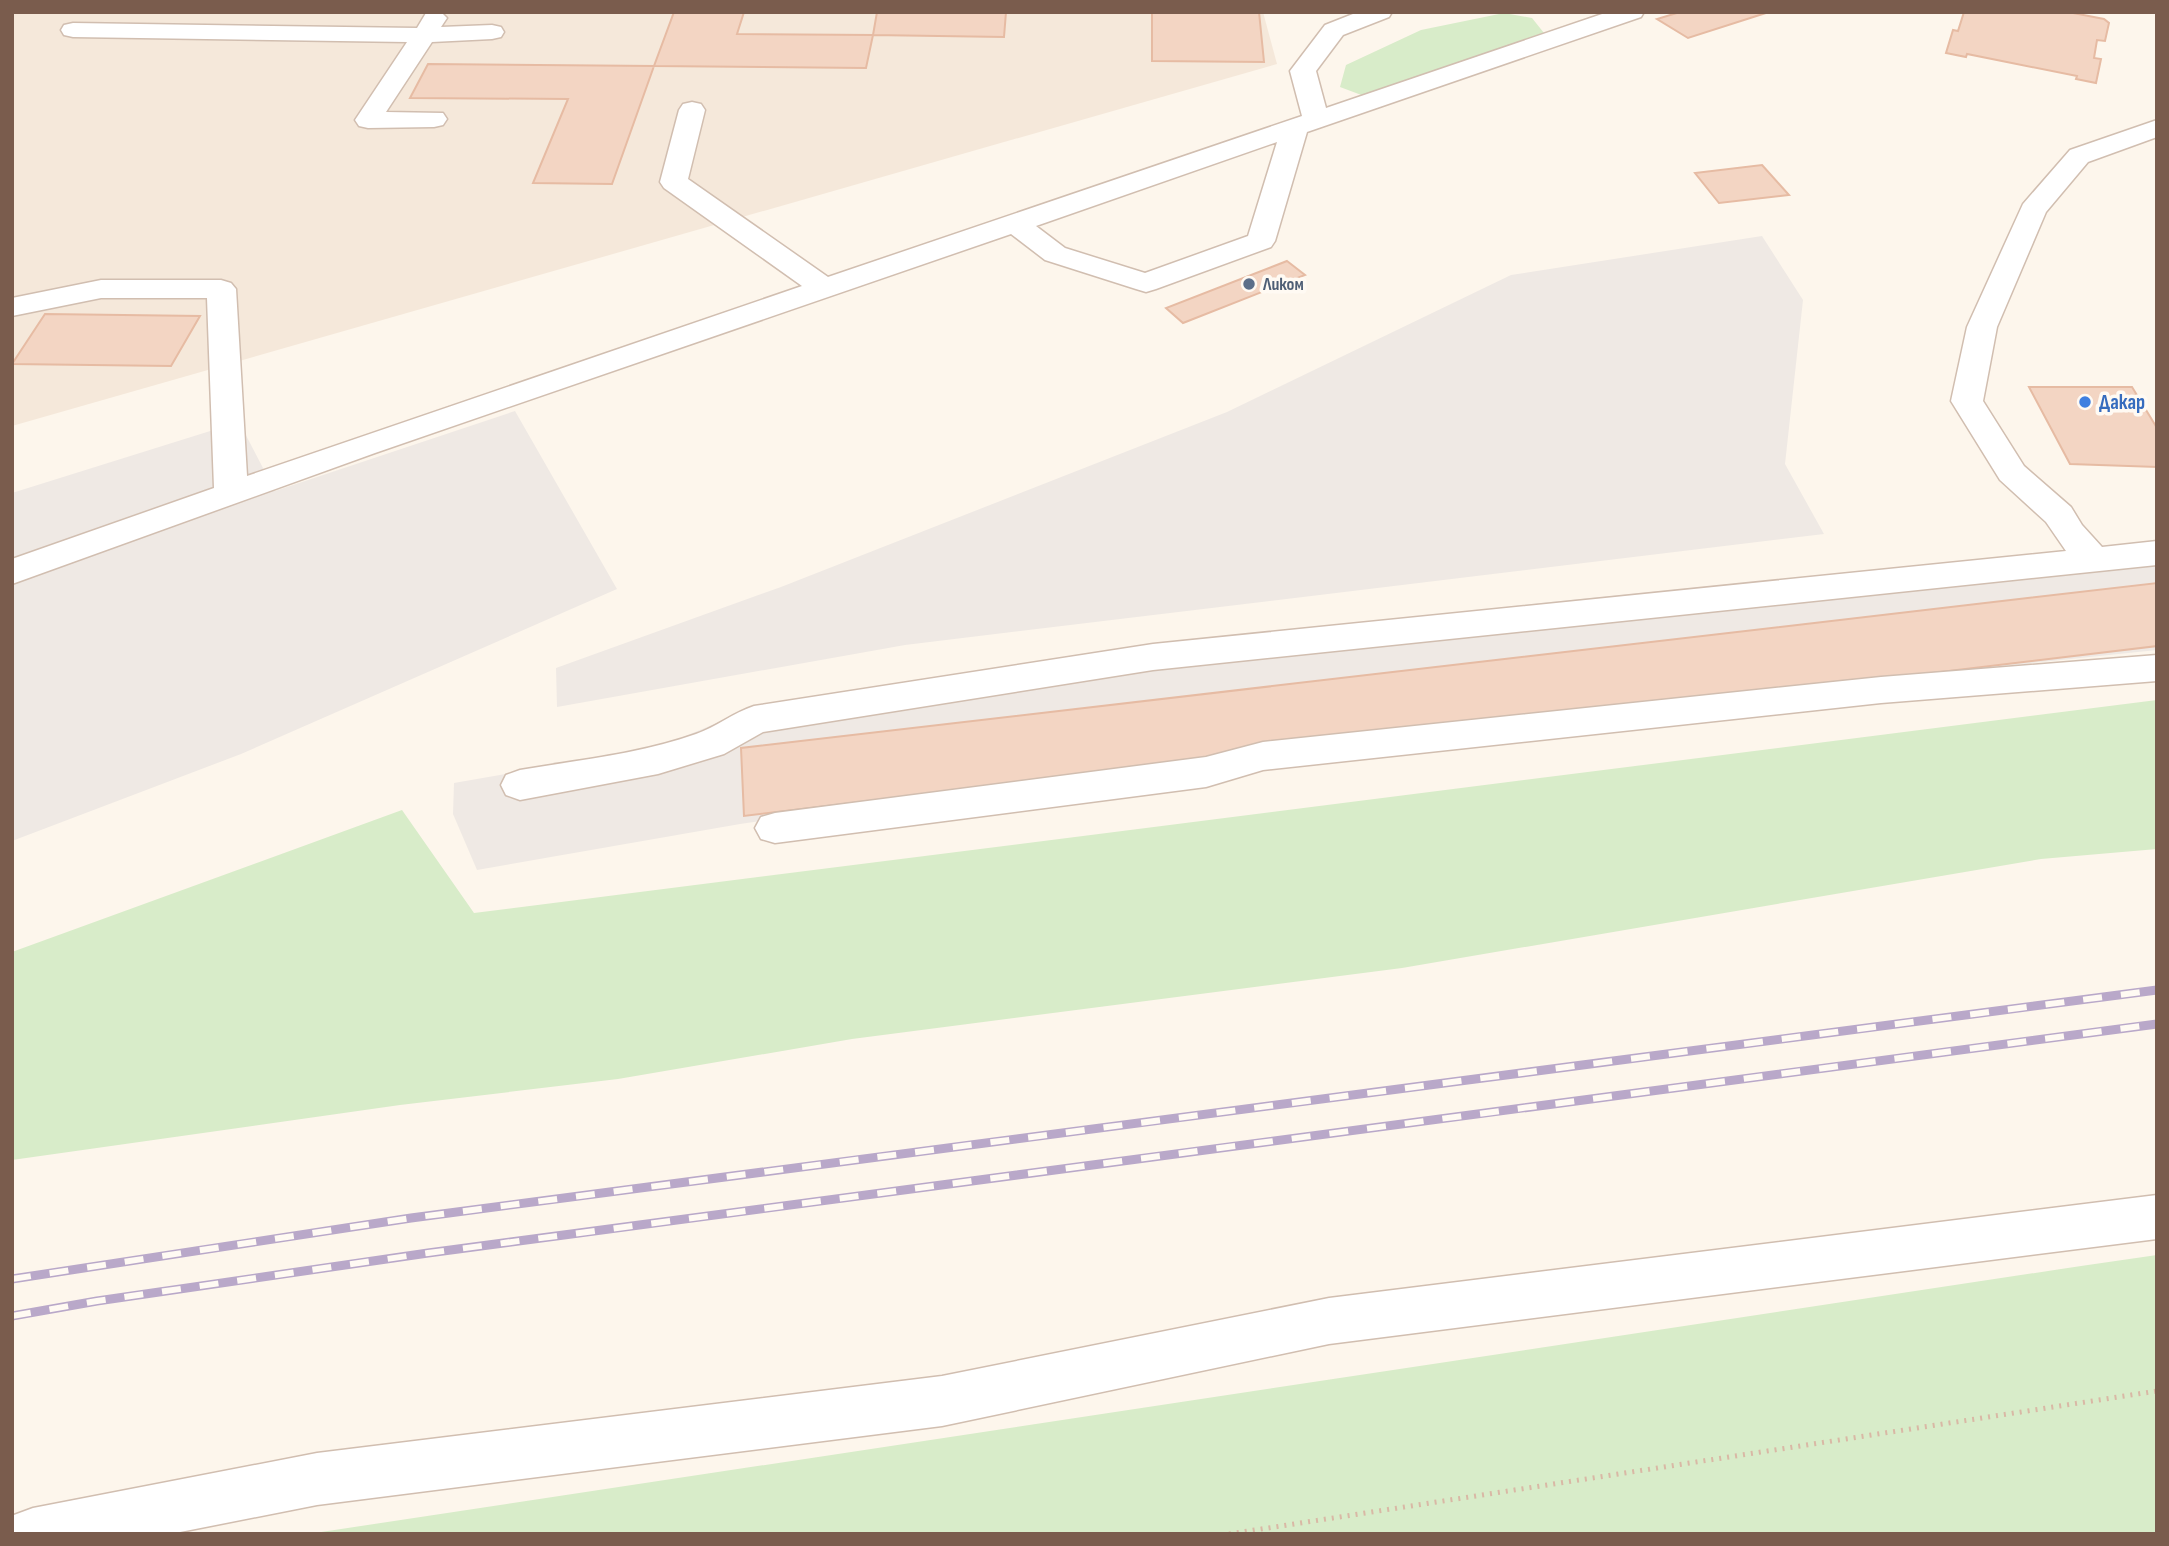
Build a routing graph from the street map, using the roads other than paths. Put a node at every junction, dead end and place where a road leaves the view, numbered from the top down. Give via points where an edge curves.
1 (438, 12) edge
2 (1380, 12) edge
3 (1553, 12) edge
4 (1632, 12) edge
5 (1597, 24) junction
6 (73, 30) dead end
7 (492, 32) dead end
8 (424, 35) junction
9 (692, 110) dead end
10 (434, 119) dead end
11 (1306, 126) junction
12 (2157, 128) edge
13 (1017, 224) junction
14 (825, 289) junction
15 (12, 307) edge
16 (231, 493) junction
17 (2157, 552) edge
18 (2092, 558) junction
19 (12, 572) edge
20 (2157, 668) edge
21 (520, 785) dead end
22 (775, 828) dead end
23 (2157, 1217) edge
24 (33, 1534) edge

1 - 8 lane
2 - 11 lane via 1334,30 1303,71
3 - 5 lane
4 - 5 lane
5 - 11 lane
6 - 8 lane
7 - 8 lane
8 - 10 lane via 369,120
9 - 14 lane via 674,182
11 - 13 lane
11 - 13 lane via 1261,241 1146,283 1055,254
12 - 18 lane via 2079,156 2033,210 1982,327 1967,401 2012,472 2059,515
13 - 14 lane
14 - 16 lane
15 - 16 lane via 101,289 221,289
16 - 19 lane
17 - 18 lane
18 - 21 lane via 1153,657 754,720 711,744 658,760
20 - 22 lane via 1881,690 1263,756 1206,772
23 - 24 lane via 1329,1321 942,1401 317,1479

